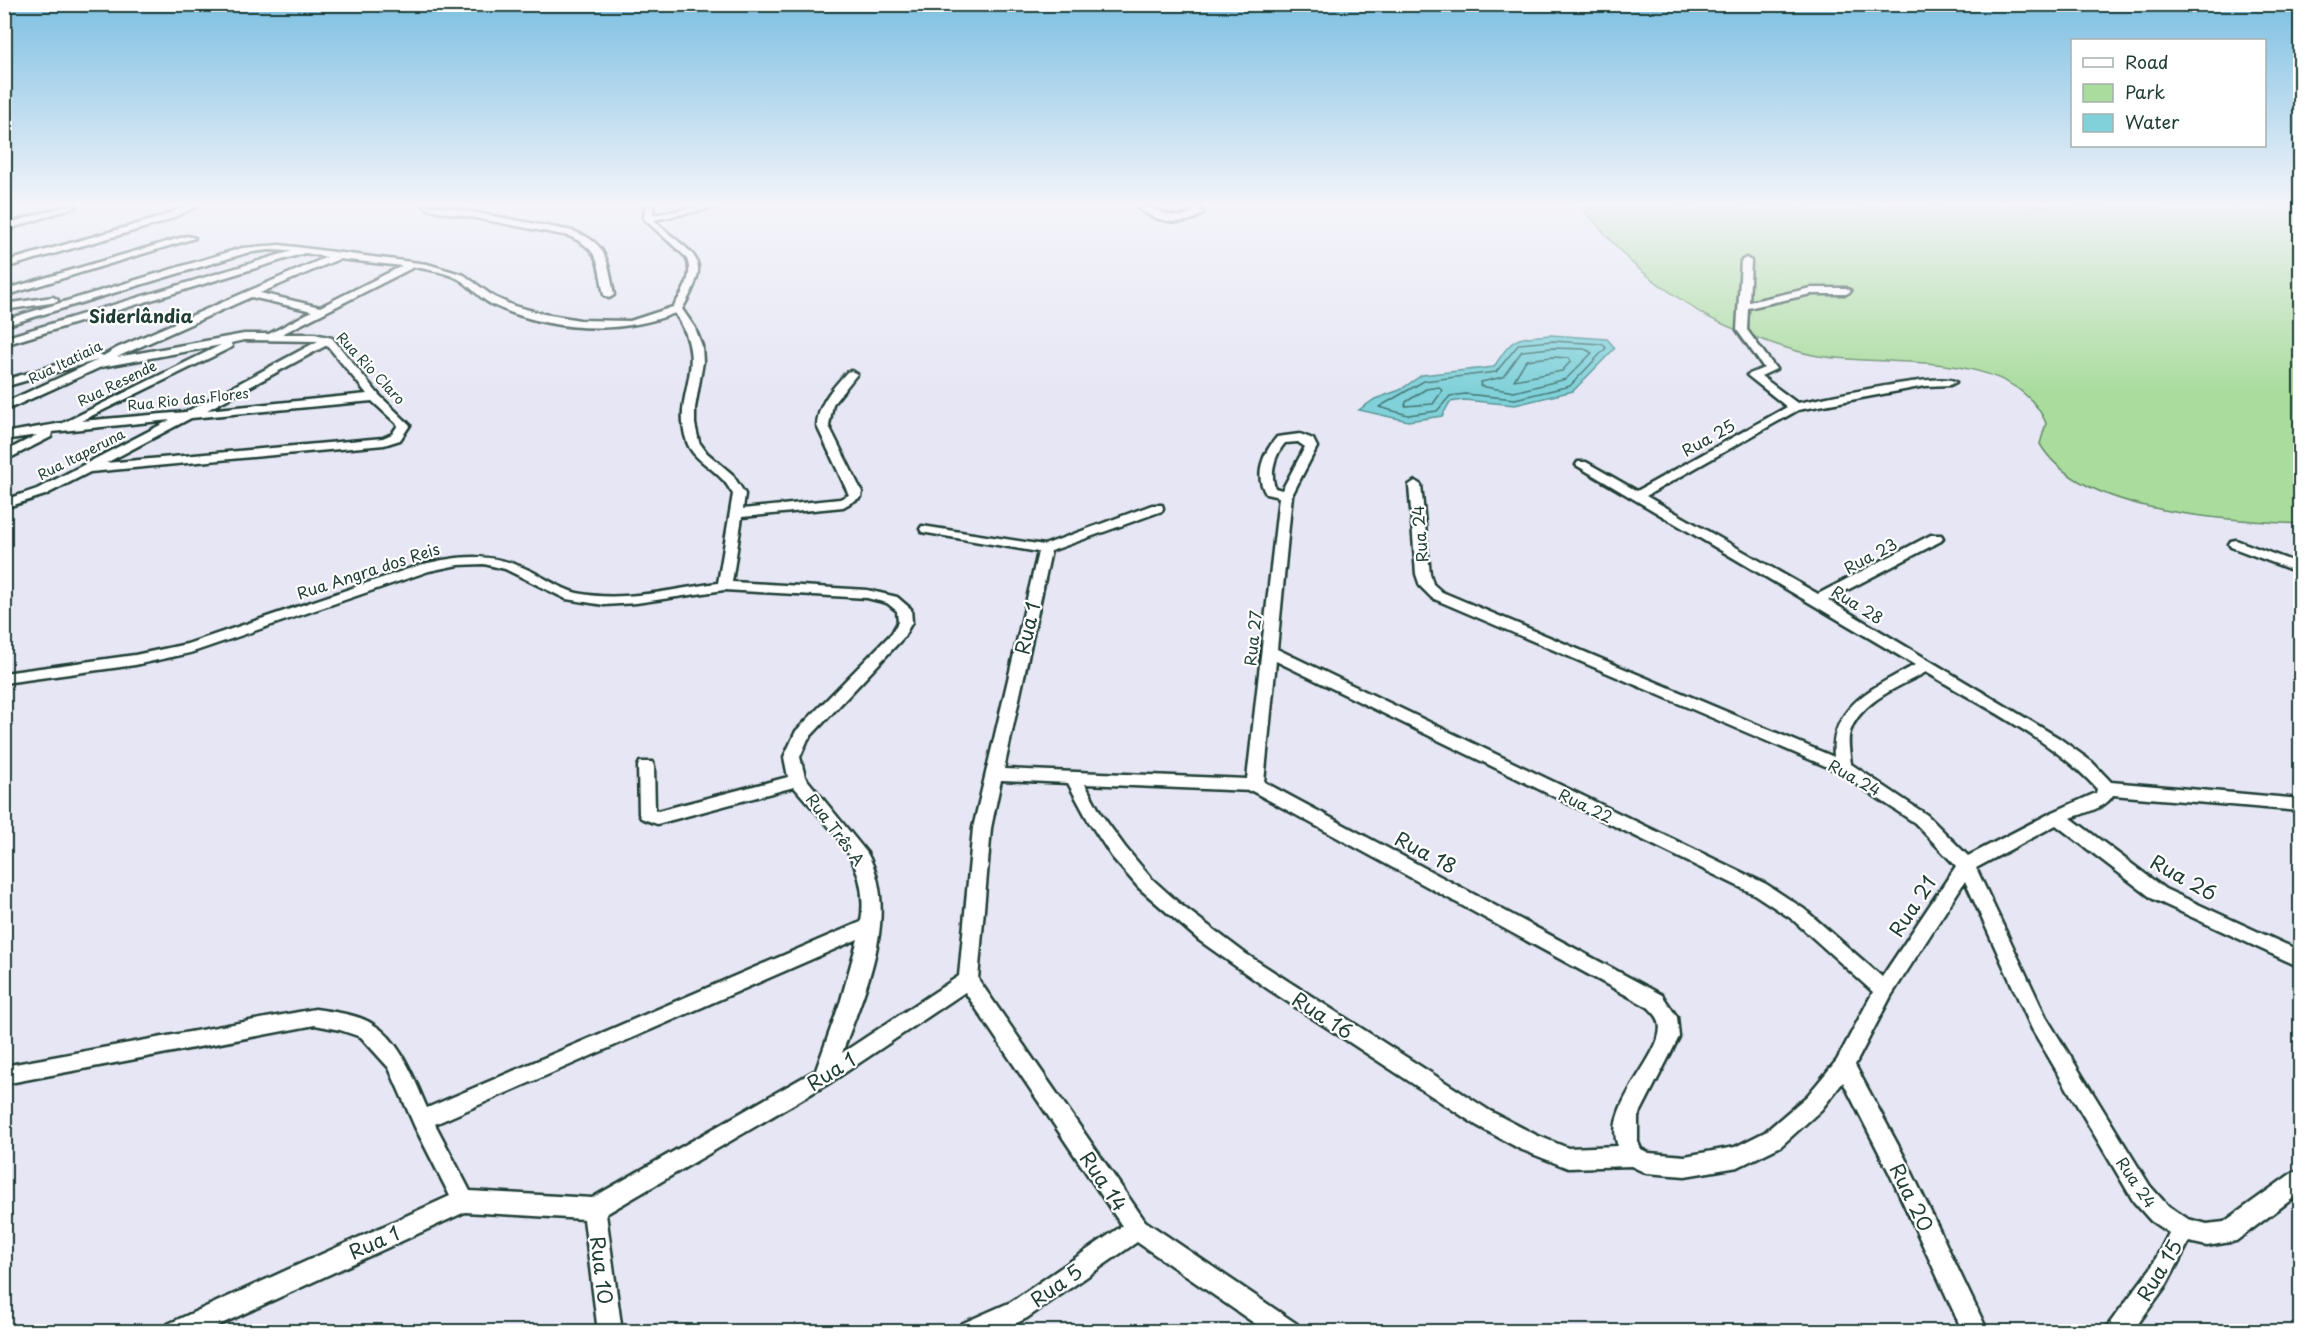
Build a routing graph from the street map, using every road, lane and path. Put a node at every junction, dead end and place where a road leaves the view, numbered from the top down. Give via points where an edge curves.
1 (87, 268) edge
2 (183, 268) edge
3 (248, 268) edge
4 (309, 268) edge
5 (404, 268) edge
6 (431, 268) edge
7 (603, 268) edge
8 (696, 268) edge
9 (1745, 268) edge
10 (1846, 291) dead end
11 (4, 293) edge
12 (250, 294) junction
13 (95, 295) junction
14 (609, 295) dead end
15 (1742, 304) junction
16 (4, 307) edge
17 (677, 309) junction
18 (321, 310) junction
19 (4, 323) edge
20 (272, 335) junction
21 (244, 337) junction
22 (328, 340) junction
23 (4, 342) edge
24 (121, 350) junction
25 (98, 364) junction
26 (851, 374) dead end
27 (1950, 382) dead end
28 (4, 384) edge
29 (375, 397) junction
30 (1795, 407) junction
31 (4, 408) edge
32 (187, 414) junction
33 (60, 427) junction
34 (4, 437) edge
35 (4, 458) edge
36 (1582, 465) dead end
37 (87, 469) junction
38 (1415, 485) dead end
39 (1286, 495) junction
40 (1637, 496) junction
41 (4, 504) edge
42 (1157, 508) dead end
43 (738, 513) junction
44 (927, 530) dead end
45 (1936, 538) dead end
46 (2236, 544) dead end
47 (1045, 549) junction
48 (2301, 569) edge
49 (724, 586) junction
50 (1818, 600) junction
51 (905, 622) joint
52 (1268, 651) junction
53 (1924, 667) junction
54 (4, 678) edge
55 (646, 766) dead end
56 (1843, 767) junction
57 (993, 774) junction
58 (1074, 778) junction
59 (798, 780) junction
60 (1255, 785) junction
61 (2106, 788) junction
62 (2301, 805) edge
63 (2057, 817) junction
64 (1966, 865) junction
65 (870, 926) junction
66 (2301, 959) edge
67 (968, 980) junction
68 (1884, 990) junction
69 (1845, 1065) junction
70 (4, 1075) edge
71 (824, 1076) junction
72 (422, 1120) junction
73 (1633, 1156) junction
74 (2301, 1180) edge
75 (464, 1201) junction
76 (594, 1209) junction
77 (1137, 1229) junction
78 (2183, 1229) junction
79 (176, 1332) edge
80 (610, 1332) edge
81 (969, 1332) edge
82 (1289, 1332) edge
83 (1976, 1332) edge
84 (2117, 1332) edge

1 - 11 street
2 - 13 street
3 - 23 street
4 - 12 street, Rua Itatiaia
5 - 18 street
6 - 17 street via 456,274 496,302 541,316 620,325 647,321
7 - 14 street
8 - 17 street via 694,284
9 - 15 street
10 - 15 street via 1811,291 1753,305
12 - 18 street
12 - 24 street, Rua Itatiaia
13 - 16 street
13 - 19 street
15 - 30 street via 1742,330 1772,369 1753,375
17 - 43 street via 690,324 699,351 689,425 694,444 727,476 739,494
18 - 20 street
20 - 21 street, Rua Rio Claro
20 - 22 street, Rua Rio Claro
21 - 25 street, Rua Rio Claro
21 - 33 street, Rua Resende
22 - 29 street, Rua Rio Claro
22 - 32 street, Rua Itaperuna
24 - 25 street, Rua Itatiaia
24 - 28 street
25 - 31 street, Rua Itatiaia
26 - 43 street via 826,404 822,415 823,426 855,497 843,503
27 - 30 street, Rua 25
29 - 32 street, Rua Rio das Flores
29 - 37 street, Rua Rio Claro via 404,425 396,436 384,441
30 - 40 street, Rua 25
32 - 33 street, Rua Rio das Flores
32 - 37 street, Rua Itaperuna
33 - 34 street, Rua Rio das Flores
33 - 35 street, Rua Resende
36 - 40 street, Rua 28
37 - 41 street, Rua Itaperuna via 41,492
38 - 56 street, Rua 24 via 1422,574 1437,595
39 - 39 street via 1266,487 1270,455 1281,440 1300,438 1311,447
39 - 52 street, Rua 27
40 - 50 street, Rua 28
42 - 47 street
43 - 49 street
44 - 47 street
45 - 50 street, Rua 23
46 - 48 street
47 - 57 street, Rua 1
49 - 51 street, Rua Angra dos Reis via 867,594 892,600 904,609
49 - 54 street, Rua Angra dos Reis via 604,601 571,596 510,566 484,560 458,561 425,568 190,648 135,660
50 - 53 street, Rua 28
51 - 59 street, Rua Três A via 898,635 802,735 792,752 791,767
52 - 60 street, Rua 27
52 - 68 street, Rua 22 via 1760,889 1798,914
53 - 56 street via 1850,716 1842,732
53 - 61 street, Rua 28 via 2053,742 2086,766
55 - 59 street via 647,814 657,818
56 - 64 street, Rua 24 via 1921,819
57 - 58 street, Rua 18
57 - 67 street, Rua 1 via 982,828
58 - 60 street, Rua 18
58 - 73 street, Rua 16 via 1090,814 1137,875 1208,940 1483,1118 1528,1142 1568,1158
59 - 65 street, Rua Três A via 866,866 873,895
60 - 73 street, Rua 18 via 1666,1011 1671,1024 1669,1037 1627,1116 1627,1142
61 - 62 street
61 - 63 street, Rua 21 via 2097,801
63 - 64 street, Rua 21
63 - 66 street, Rua 26 via 2159,894
64 - 68 street, Rua 21
64 - 78 street, Rua 24 via 2052,1043 2142,1194 2159,1213
65 - 71 street, Rua Três A via 864,959
65 - 72 street
67 - 71 street, Rua 1
67 - 77 street, Rua 14
68 - 69 street, Rua 21
69 - 73 street, Rua 21 via 1814,1103 1773,1139 1738,1157 1665,1166
69 - 83 street, Rua 20
70 - 72 street via 315,1017 368,1031 397,1062
71 - 76 street, Rua 1
72 - 75 street
74 - 78 street, Rua 15 via 2228,1233 2207,1235
75 - 76 street, Rua 1
75 - 79 street, Rua 1
76 - 80 street, Rua 10
77 - 81 street, Rua 5 via 1019,1310
77 - 82 street, Rua 14
78 - 84 street, Rua 15 via 2159,1276

